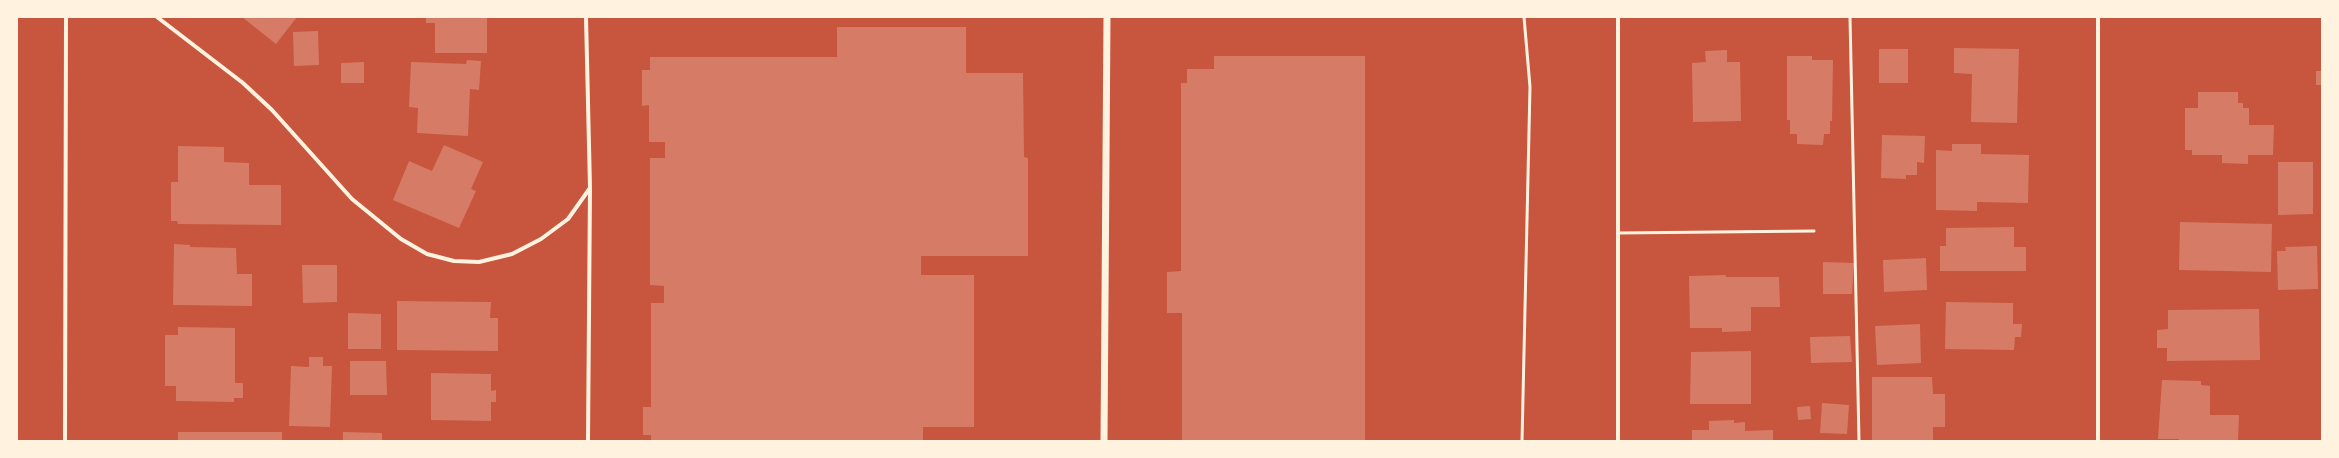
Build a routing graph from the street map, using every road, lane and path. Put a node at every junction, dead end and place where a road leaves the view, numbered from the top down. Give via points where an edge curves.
1 (66, 17) edge
2 (157, 17) edge
3 (586, 17) edge
4 (1107, 17) edge
5 (1524, 17) edge
6 (1618, 17) edge
7 (1850, 17) edge
8 (2098, 17) edge
9 (590, 188) junction
10 (1814, 231) dead end
11 (1618, 233) junction
12 (65, 441) edge
13 (588, 441) edge
14 (1104, 441) edge
15 (1522, 441) edge
16 (1618, 441) edge
17 (1859, 441) edge
18 (2098, 441) edge

1 - 12 street
2 - 9 street via 243,83 272,110 352,199 401,239 427,254 454,261 479,262 512,254 541,239 568,219
3 - 9 street
4 - 14 street
5 - 15 lane via 1530,87
6 - 11 street
7 - 17 lane
8 - 18 street
9 - 13 street
10 - 11 lane
11 - 16 street

